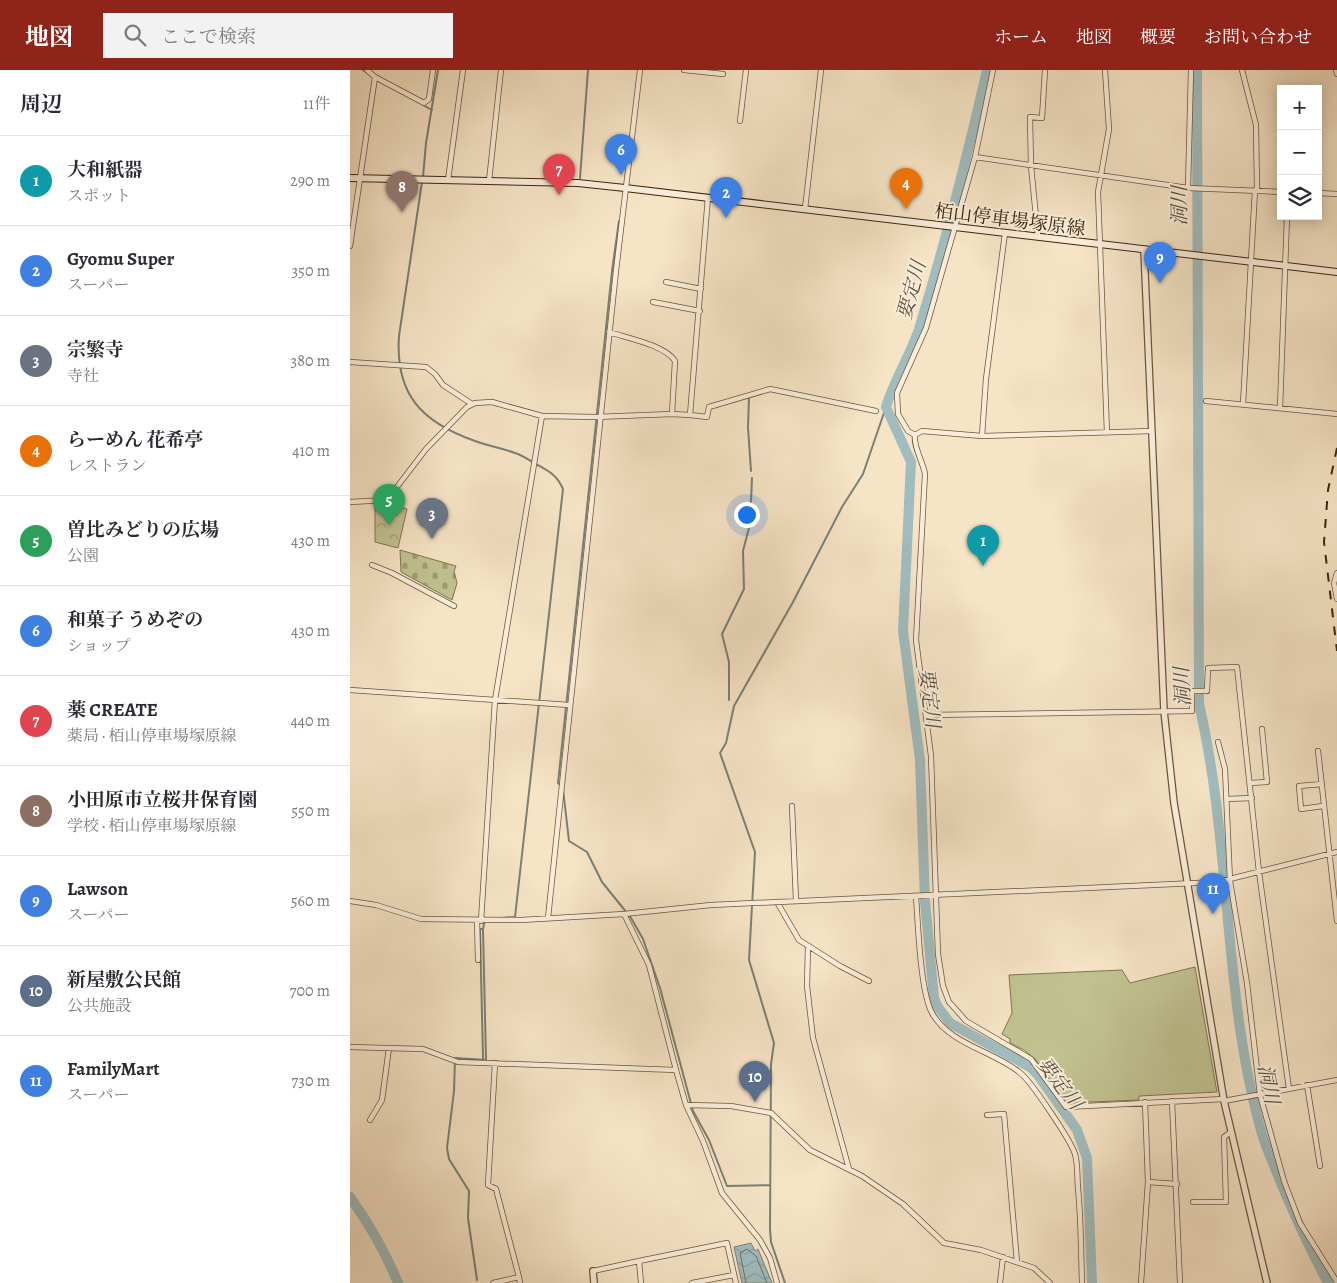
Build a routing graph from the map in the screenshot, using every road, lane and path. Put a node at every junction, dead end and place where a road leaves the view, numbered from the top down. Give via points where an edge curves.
1 (367, 70) edge
2 (433, 70) edge
3 (463, 70) edge
4 (501, 70) edge
5 (640, 70) edge
6 (684, 70) edge
7 (746, 70) edge
8 (821, 70) edge
9 (993, 70) edge
10 (1045, 70) edge
11 (1105, 70) edge
12 (1191, 70) edge
13 (1242, 70) edge
14 (1336, 70) edge
15 (723, 74) dead end
16 (1337, 74) edge
17 (375, 77) junction
18 (740, 121) dead end
19 (975, 157) junction
20 (1031, 166) junction
21 (1100, 176) junction
22 (350, 178) edge
23 (360, 178) junction
24 (448, 180) junction
25 (489, 181) junction
26 (625, 188) junction
27 (1188, 188) junction
28 (1256, 190) junction
29 (1277, 192) edge
30 (1322, 193) edge
31 (1337, 194) edge
32 (708, 197) junction
33 (805, 209) junction
34 (1288, 220) edge
35 (954, 227) junction
36 (1005, 233) junction
37 (1038, 237) junction
38 (1099, 244) junction
39 (350, 246) edge
40 (1144, 250) junction
41 (1250, 262) junction
42 (1285, 266) junction
43 (1337, 272) edge
44 (666, 282) dead end
45 (701, 289) junction
46 (653, 302) dead end
47 (700, 310) junction
48 (609, 332) junction
49 (350, 362) edge
50 (1206, 401) dead end
51 (472, 404) junction
52 (1243, 404) junction
53 (1280, 408) junction
54 (876, 411) dead end
55 (672, 414) junction
56 (1337, 414) edge
57 (690, 415) junction
58 (542, 416) junction
59 (599, 417) junction
60 (1152, 431) junction
61 (1106, 433) junction
62 (915, 435) junction
63 (982, 436) junction
64 (350, 502) edge
65 (372, 565) dead end
66 (1337, 573) edge
67 (1337, 599) edge
68 (454, 606) dead end
69 (350, 690) edge
70 (495, 700) junction
71 (569, 705) junction
72 (1164, 711) junction
73 (927, 715) junction
74 (1262, 729) dead end
75 (1218, 742) dead end
76 (1318, 751) dead end
77 (1250, 783) junction
78 (1322, 784) junction
79 (1252, 798) junction
80 (1227, 799) junction
81 (792, 806) dead end
82 (1324, 806) junction
83 (1337, 852) edge
84 (1329, 854) junction
85 (1259, 872) junction
86 (1229, 881) junction
87 (1186, 884) junction
88 (933, 895) junction
89 (917, 896) junction
90 (350, 901) edge
91 (796, 901) junction
92 (777, 902) junction
93 (626, 914) junction
94 (548, 918) junction
95 (480, 921) junction
96 (1337, 921) edge
97 (808, 946) junction
98 (478, 960) dead end
99 (869, 981) dead end
100 (350, 1047) edge
101 (389, 1048) junction
102 (495, 1063) junction
103 (676, 1070) junction
104 (1337, 1080) edge
105 (1308, 1085) junction
106 (1290, 1089) junction
107 (1258, 1095) junction
108 (1224, 1100) junction
109 (1172, 1101) junction
110 (1145, 1102) junction
111 (686, 1106) junction
112 (987, 1115) dead end
113 (370, 1120) dead end
114 (1231, 1132) junction
115 (1320, 1166) dead end
116 (850, 1169) junction
117 (1148, 1182) junction
118 (1177, 1184) junction
119 (1193, 1202) dead end
120 (1003, 1257) junction
121 (639, 1262) junction
122 (1016, 1262) junction
123 (593, 1271) joint
124 (734, 1275) junction
125 (519, 1277) junction
126 (1337, 1282) edge
127 (493, 1283) edge
128 (520, 1283) edge
129 (594, 1283) edge
130 (641, 1283) edge
131 (692, 1283) edge
132 (736, 1283) edge
133 (777, 1283) edge
134 (1000, 1283) edge
135 (1050, 1283) edge
136 (1082, 1283) edge
137 (1142, 1283) edge
138 (1180, 1283) edge
139 (1267, 1283) edge

1 - 17 street
2 - 17 street via 429,99 424,103
3 - 24 street
4 - 25 street
5 - 26 street
6 - 15 street
7 - 18 street
8 - 33 street
9 - 19 street
10 - 20 street via 1042,118 1030,117
11 - 21 street via 1109,128
12 - 27 street
13 - 28 street via 1256,125
14 - 16 street
17 - 23 street
19 - 20 street
19 - 35 street
20 - 21 street
20 - 37 street
21 - 27 street
21 - 38 street
22 - 23 main road, 栢山停車場塚原線
23 - 24 main road, 栢山停車場塚原線
23 - 39 street
24 - 25 main road, 栢山停車場塚原線
25 - 26 main road, 栢山停車場塚原線 via 578,183
26 - 32 main road, 栢山停車場塚原線
26 - 48 street
27 - 28 street
28 - 29 street
28 - 41 street
30 - 31 street
32 - 33 main road, 栢山停車場塚原線
32 - 45 street
33 - 35 main road, 栢山停車場塚原線
34 - 42 street
35 - 36 main road, 栢山停車場塚原線
35 - 62 street via 926,328 897,393 898,414 908,431
36 - 37 main road, 栢山停車場塚原線
36 - 63 street
37 - 38 main road, 栢山停車場塚原線
38 - 40 main road, 栢山停車場塚原線
38 - 61 street
40 - 41 main road, 栢山停車場塚原線
40 - 60 street
41 - 42 main road, 栢山停車場塚原線
41 - 52 street
42 - 43 main road, 栢山停車場塚原線
42 - 53 street
44 - 45 street
45 - 47 street
46 - 47 street
47 - 57 street
48 - 55 street via 646,344 675,361
48 - 59 street
49 - 51 street via 426,367 443,385
50 - 52 street
51 - 58 street via 492,402
51 - 64 street via 426,449 387,500
52 - 53 street
53 - 56 street
54 - 57 street via 770,389 709,407 707,417
55 - 57 street
55 - 59 street
58 - 59 street
58 - 70 street
59 - 71 street
60 - 61 street
60 - 72 street
61 - 63 street
62 - 63 street via 922,431
62 - 73 street via 914,442 925,474 916,640
65 - 68 street
66 - 67 street via 1334,583
69 - 70 street
70 - 71 street
70 - 95 street
71 - 94 street
72 - 73 street
72 - 77 street via 1192,711 1192,691 1207,691 1208,668 1237,667
72 - 87 street
73 - 88 street via 931,756
74 - 77 street via 1267,782
75 - 80 street via 1225,769
76 - 78 street
77 - 79 street
78 - 82 street
78 - 82 street via 1299,786 1300,809
79 - 80 street
79 - 85 street
80 - 86 street
81 - 91 street
82 - 84 street
83 - 84 street
84 - 85 street
84 - 96 street
85 - 86 street
85 - 106 street
86 - 87 street
86 - 107 street via 1247,983
87 - 88 street
87 - 108 street
88 - 89 street
88 - 110 street via 943,986 950,1002 966,1021 1032,1059 1066,1107
89 - 91 street
89 - 136 street via 920,952 932,1012 957,1037 1024,1076 1072,1147 1076,1161
90 - 95 street via 376,905 421,919
91 - 92 street
92 - 93 street
92 - 97 street via 799,940
93 - 94 street
93 - 103 street via 649,965
94 - 95 street
95 - 98 street
97 - 99 street
97 - 116 street via 807,986 813,1038
100 - 101 street
101 - 102 street via 423,1049 458,1062
101 - 113 street via 382,1100
102 - 103 street
102 - 125 street via 488,1185 496,1189
103 - 111 street
104 - 105 street
105 - 106 street
105 - 115 street
106 - 107 street
107 - 108 street
107 - 126 street via 1300,1223
108 - 109 street
108 - 114 street
109 - 110 street
109 - 118 street
110 - 117 street
111 - 116 street via 731,1106 771,1113 810,1150
111 - 133 street via 722,1193 760,1240 770,1258
112 - 122 street via 1004,1114
114 - 119 street via 1224,1137 1226,1202
114 - 139 street
116 - 120 street via 903,1204 944,1243
117 - 118 street
117 - 137 street
118 - 138 street
120 - 122 street
120 - 134 street
121 - 123 street
121 - 124 street via 727,1243
121 - 130 street
122 - 135 street via 1037,1270
123 - 129 street
124 - 131 street
124 - 132 street
125 - 127 street
125 - 128 street

